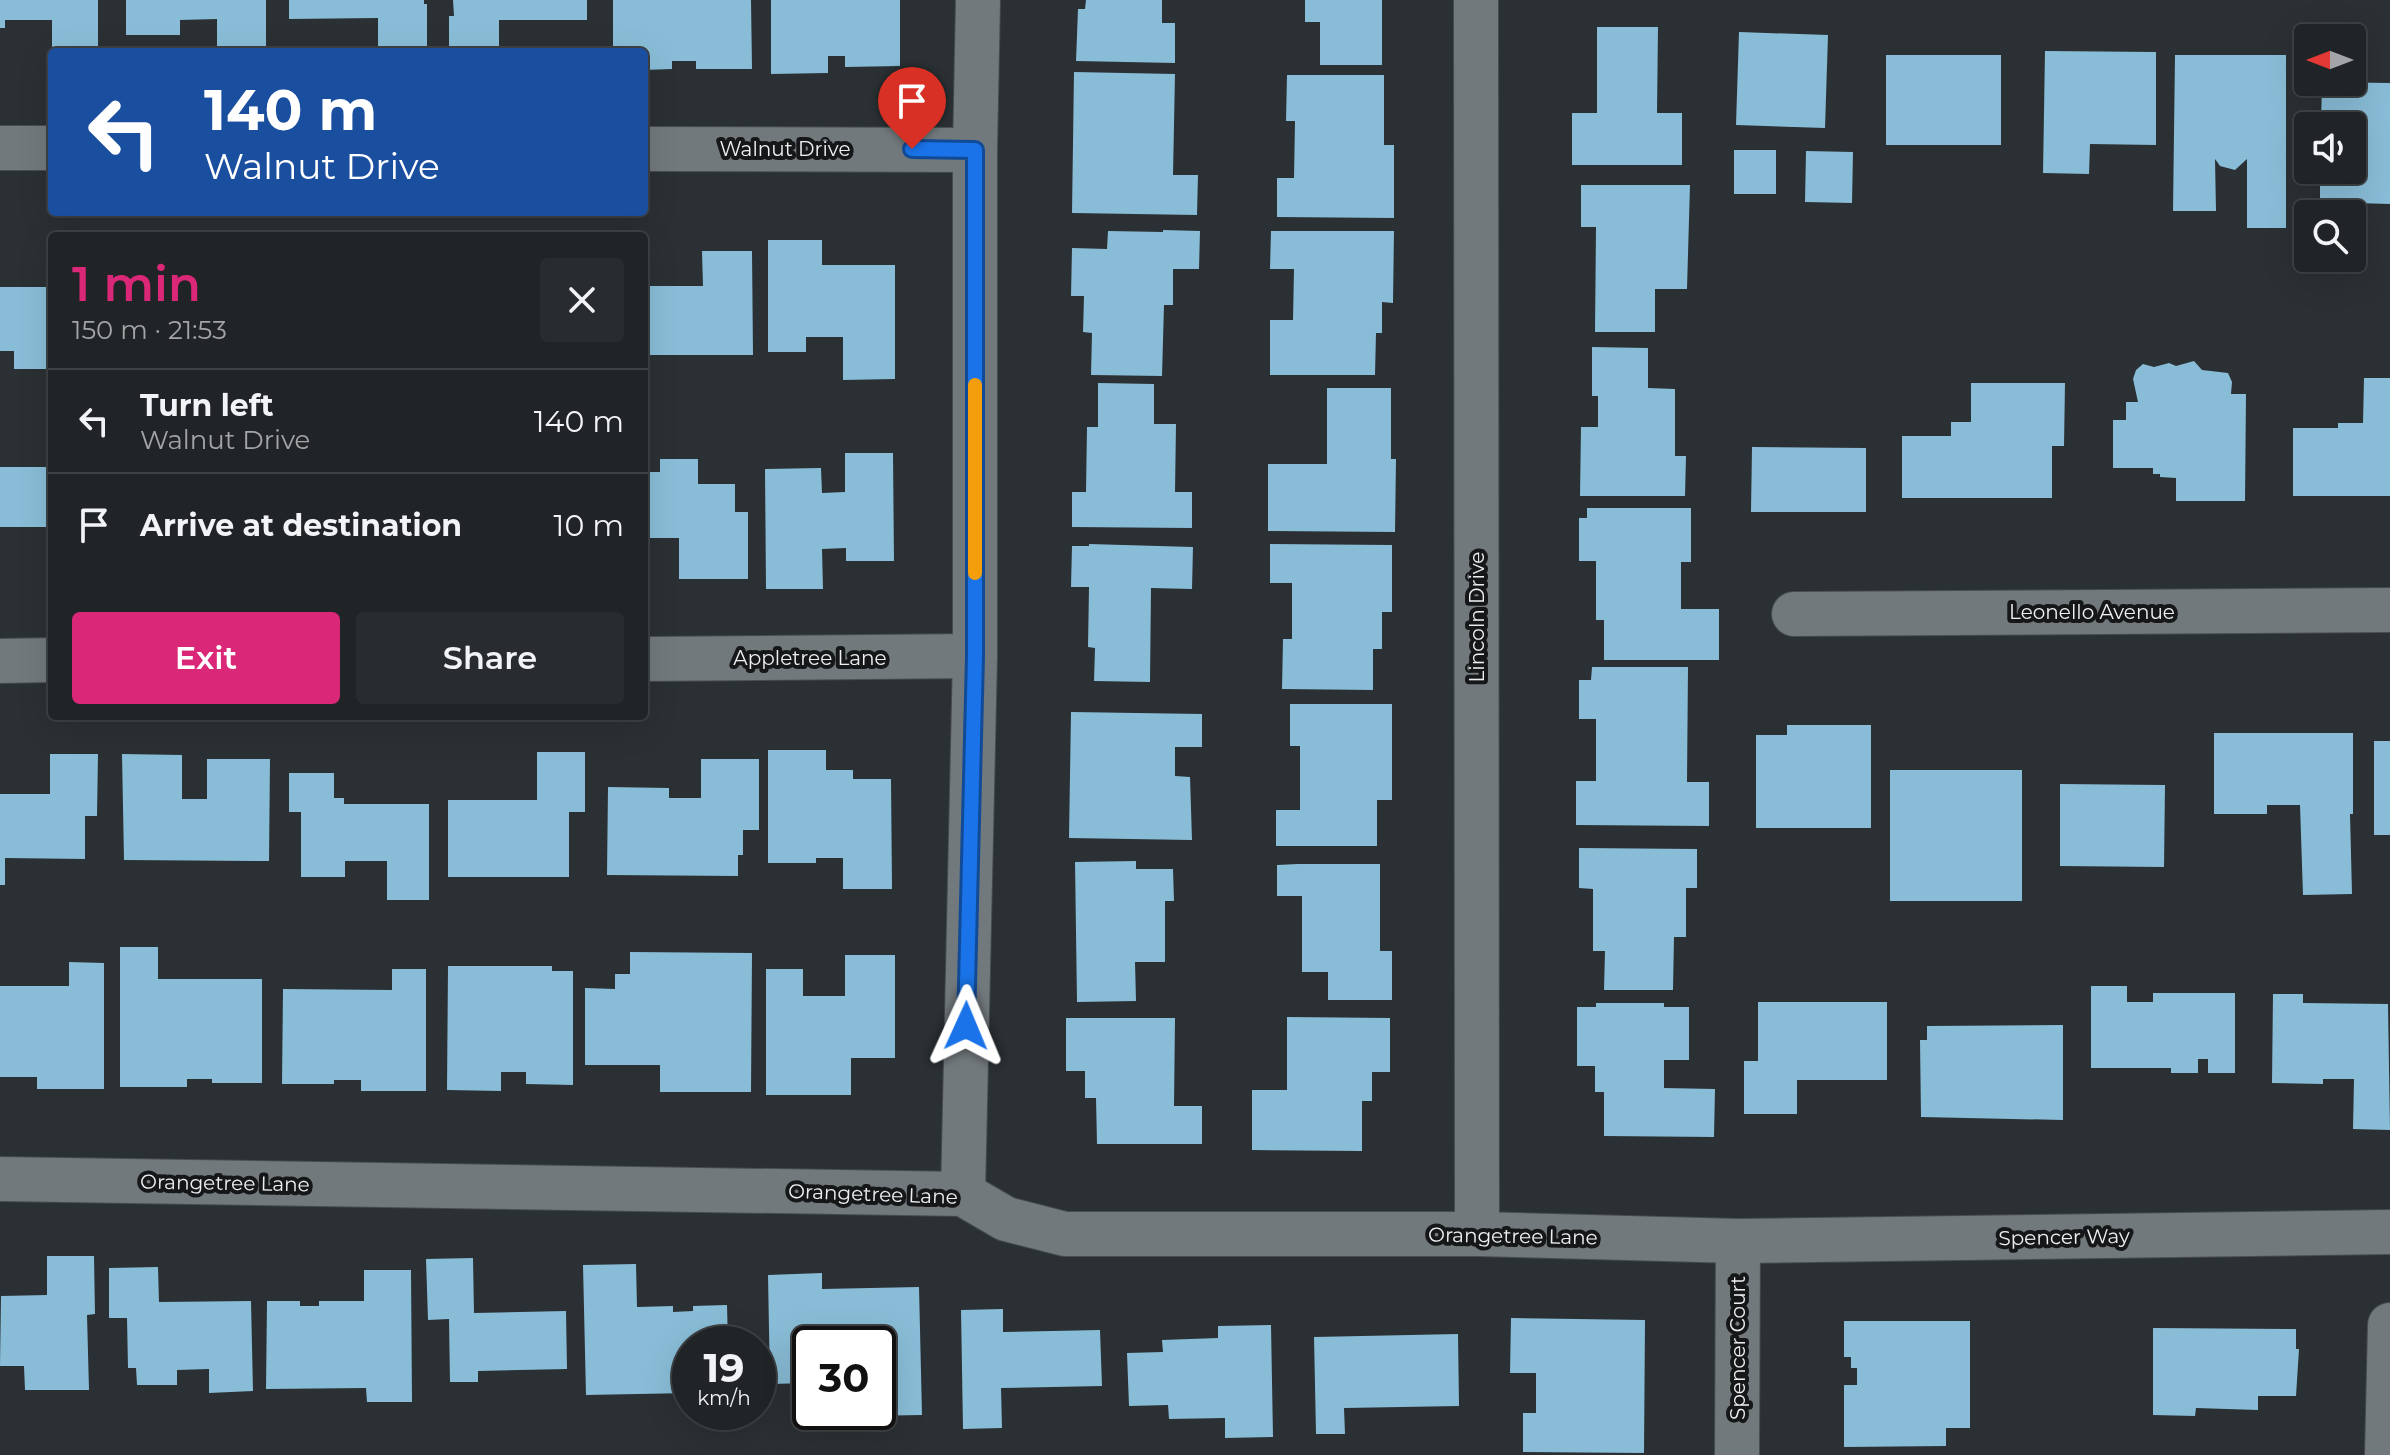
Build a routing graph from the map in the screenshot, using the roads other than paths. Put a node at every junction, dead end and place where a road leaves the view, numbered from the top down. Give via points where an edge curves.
1 (978, 0) edge
2 (1476, 0) edge
3 (0, 148) edge
4 (48, 148) edge
5 (648, 149) edge
6 (975, 150) junction
7 (2390, 610) edge
8 (1794, 614) dead end
9 (975, 656) junction
10 (648, 659) edge
11 (48, 660) edge
12 (0, 661) edge
13 (0, 1179) edge
14 (963, 1194) junction
15 (2390, 1232) edge
16 (1477, 1234) junction
17 (1738, 1241) junction
18 (2390, 1325) edge
19 (1737, 1455) edge
20 (2387, 1455) edge

1 - 6 street
2 - 16 street, Lincoln Drive
3 - 4 street
5 - 6 street, Walnut Drive
6 - 9 street
7 - 8 street, Leonello Avenue
9 - 10 street, Appletree Lane
9 - 14 street
11 - 12 street
13 - 14 street, Orangetree Lane
14 - 16 street, Orangetree Lane via 1006,1219 1065,1234
15 - 17 street, Spencer Way
16 - 17 street, Orangetree Lane
17 - 19 street, Spencer Court
18 - 20 street

